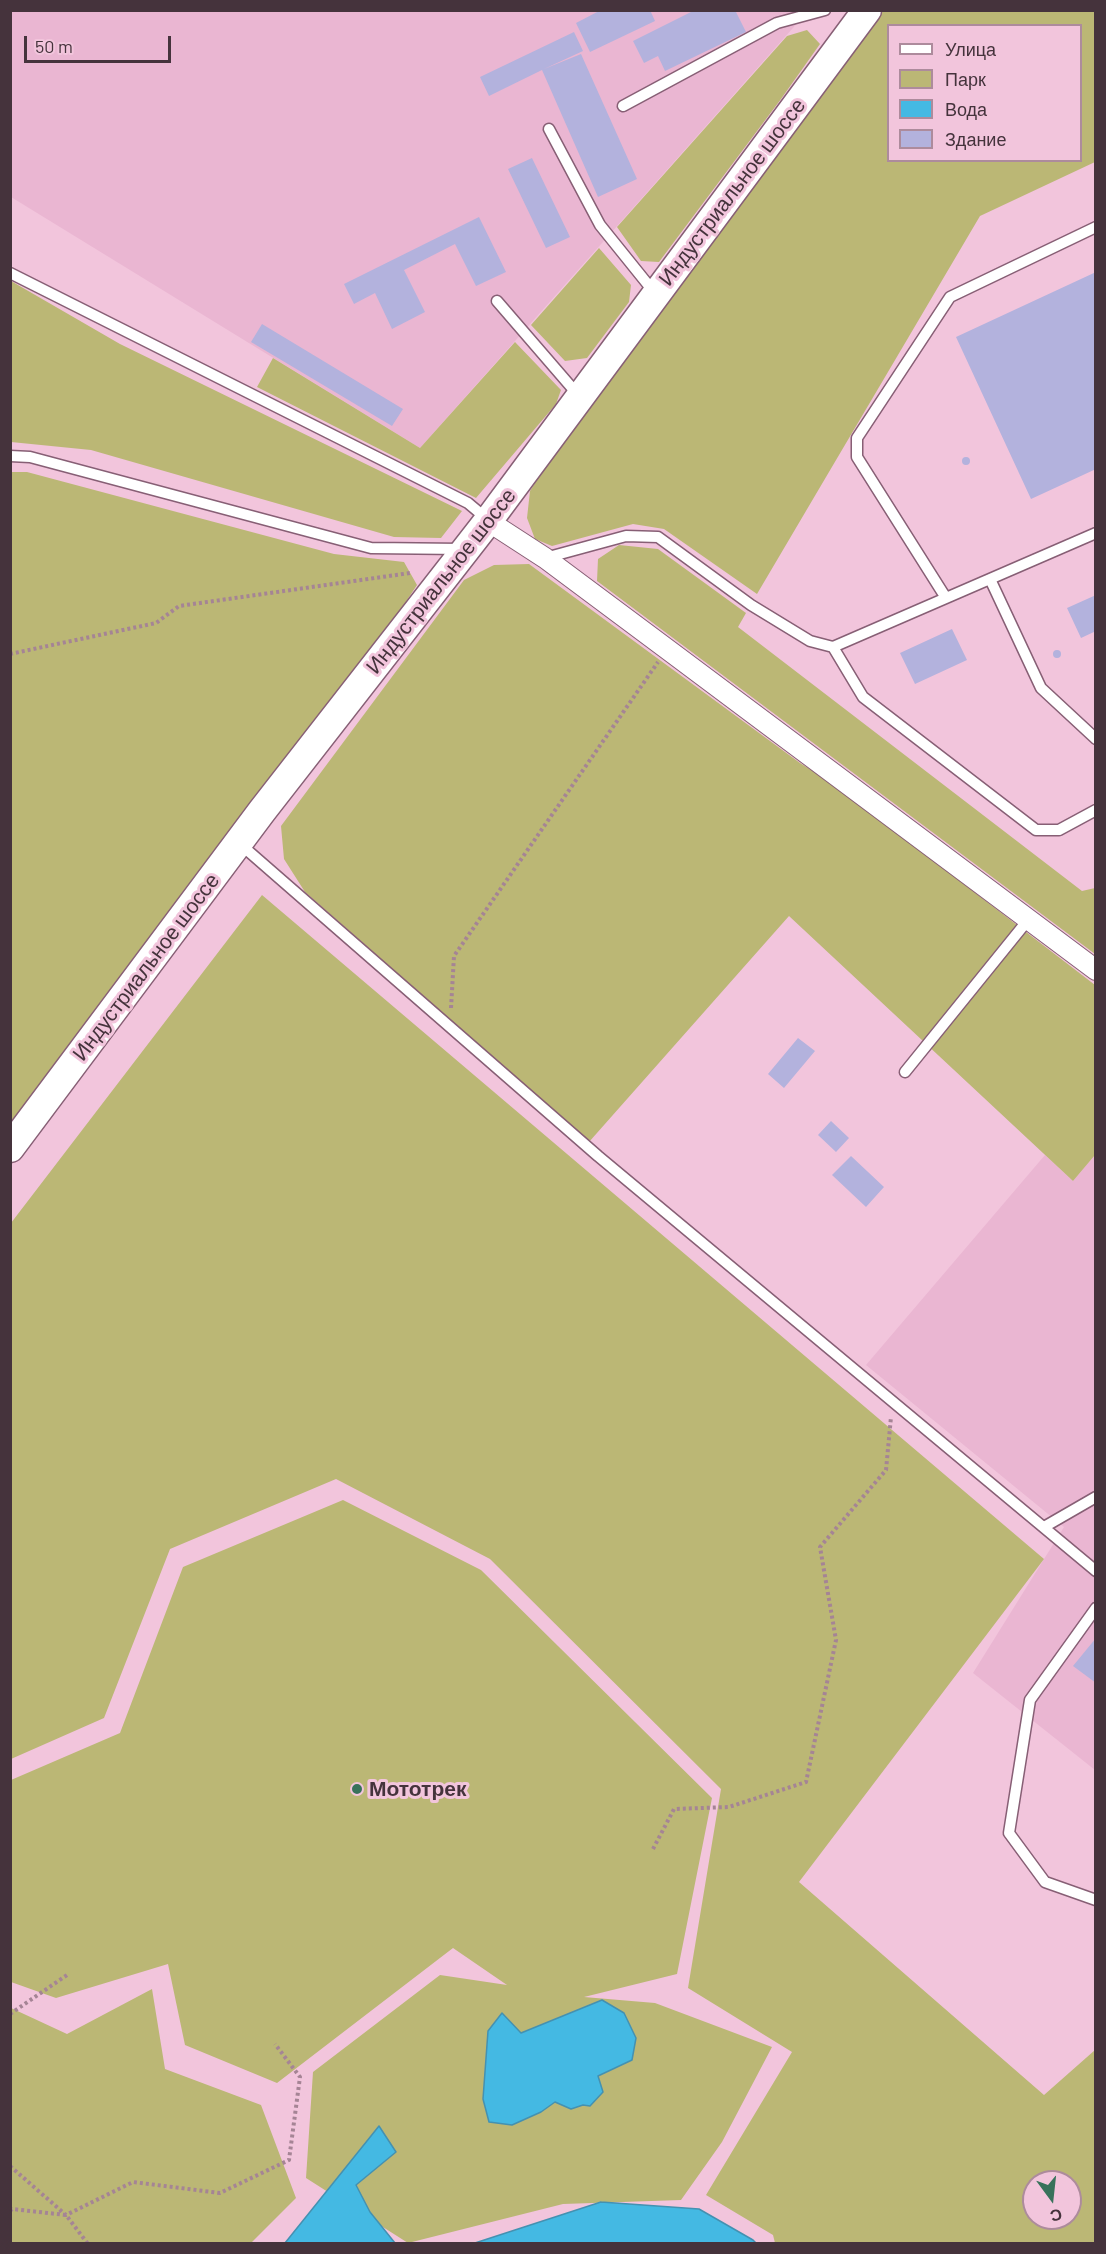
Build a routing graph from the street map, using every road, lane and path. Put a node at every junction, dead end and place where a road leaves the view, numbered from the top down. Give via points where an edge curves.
1 (825, 10) edge
2 (867, 10) edge
3 (623, 106) dead end
4 (549, 129) dead end
5 (1095, 227) edge
6 (10, 273) edge
7 (656, 294) junction
8 (497, 301) dead end
9 (580, 397) junction
10 (10, 456) edge
11 (488, 520) junction
12 (1095, 533) edge
13 (466, 549) junction
14 (545, 558) junction
15 (410, 573) dead end
16 (990, 579) junction
17 (946, 598) junction
18 (833, 647) junction
19 (668, 649) junction
20 (10, 654) edge
21 (1095, 739) edge
22 (1095, 810) edge
23 (238, 842) junction
24 (1028, 920) junction
25 (1095, 970) edge
26 (450, 1027) junction
27 (905, 1072) dead end
28 (10, 1148) edge
29 (893, 1401) junction
30 (1095, 1497) edge
31 (1044, 1527) junction
32 (1095, 1571) edge
33 (1095, 1608) edge
34 (653, 1849) dead end
35 (1095, 1900) edge
36 (67, 1975) dead end
37 (10, 2014) edge
38 (274, 2044) dead end
39 (10, 2166) edge
40 (10, 2211) edge
41 (66, 2215) junction
42 (88, 2244) edge

1 - 3 lane via 777,24
2 - 7 main road, Индустриальное шоссе
4 - 7 lane via 600,225
5 - 17 lane via 950,297 857,438 857,457
6 - 11 lane via 468,503
7 - 9 main road, Индустриальное шоссе
8 - 9 lane
9 - 11 main road, Индустриальное шоссе
10 - 13 lane via 30,457 371,548
11 - 13 main road, Индустриальное шоссе
11 - 14 street
12 - 16 lane
13 - 23 main road, Индустриальное шоссе
14 - 18 lane via 626,536 658,537 751,605 810,641
14 - 19 street
15 - 20 path via 178,606 156,622
16 - 17 lane
16 - 21 lane via 1041,688
17 - 18 lane
18 - 22 lane via 863,697 1036,830 1059,830
19 - 24 street
19 - 26 path via 454,956
23 - 26 lane
23 - 28 main road, Индустриальное шоссе
24 - 25 street
24 - 27 lane
26 - 29 lane via 598,1156
29 - 31 lane
29 - 34 path via 886,1470 820,1547 836,1640 806,1782 729,1807 674,1809
30 - 31 lane
31 - 32 lane
33 - 35 lane via 1030,1700 1009,1833 1045,1882
36 - 37 path
38 - 41 path via 300,2077 289,2160 220,2193 133,2182
39 - 41 path
40 - 41 path
41 - 42 path

